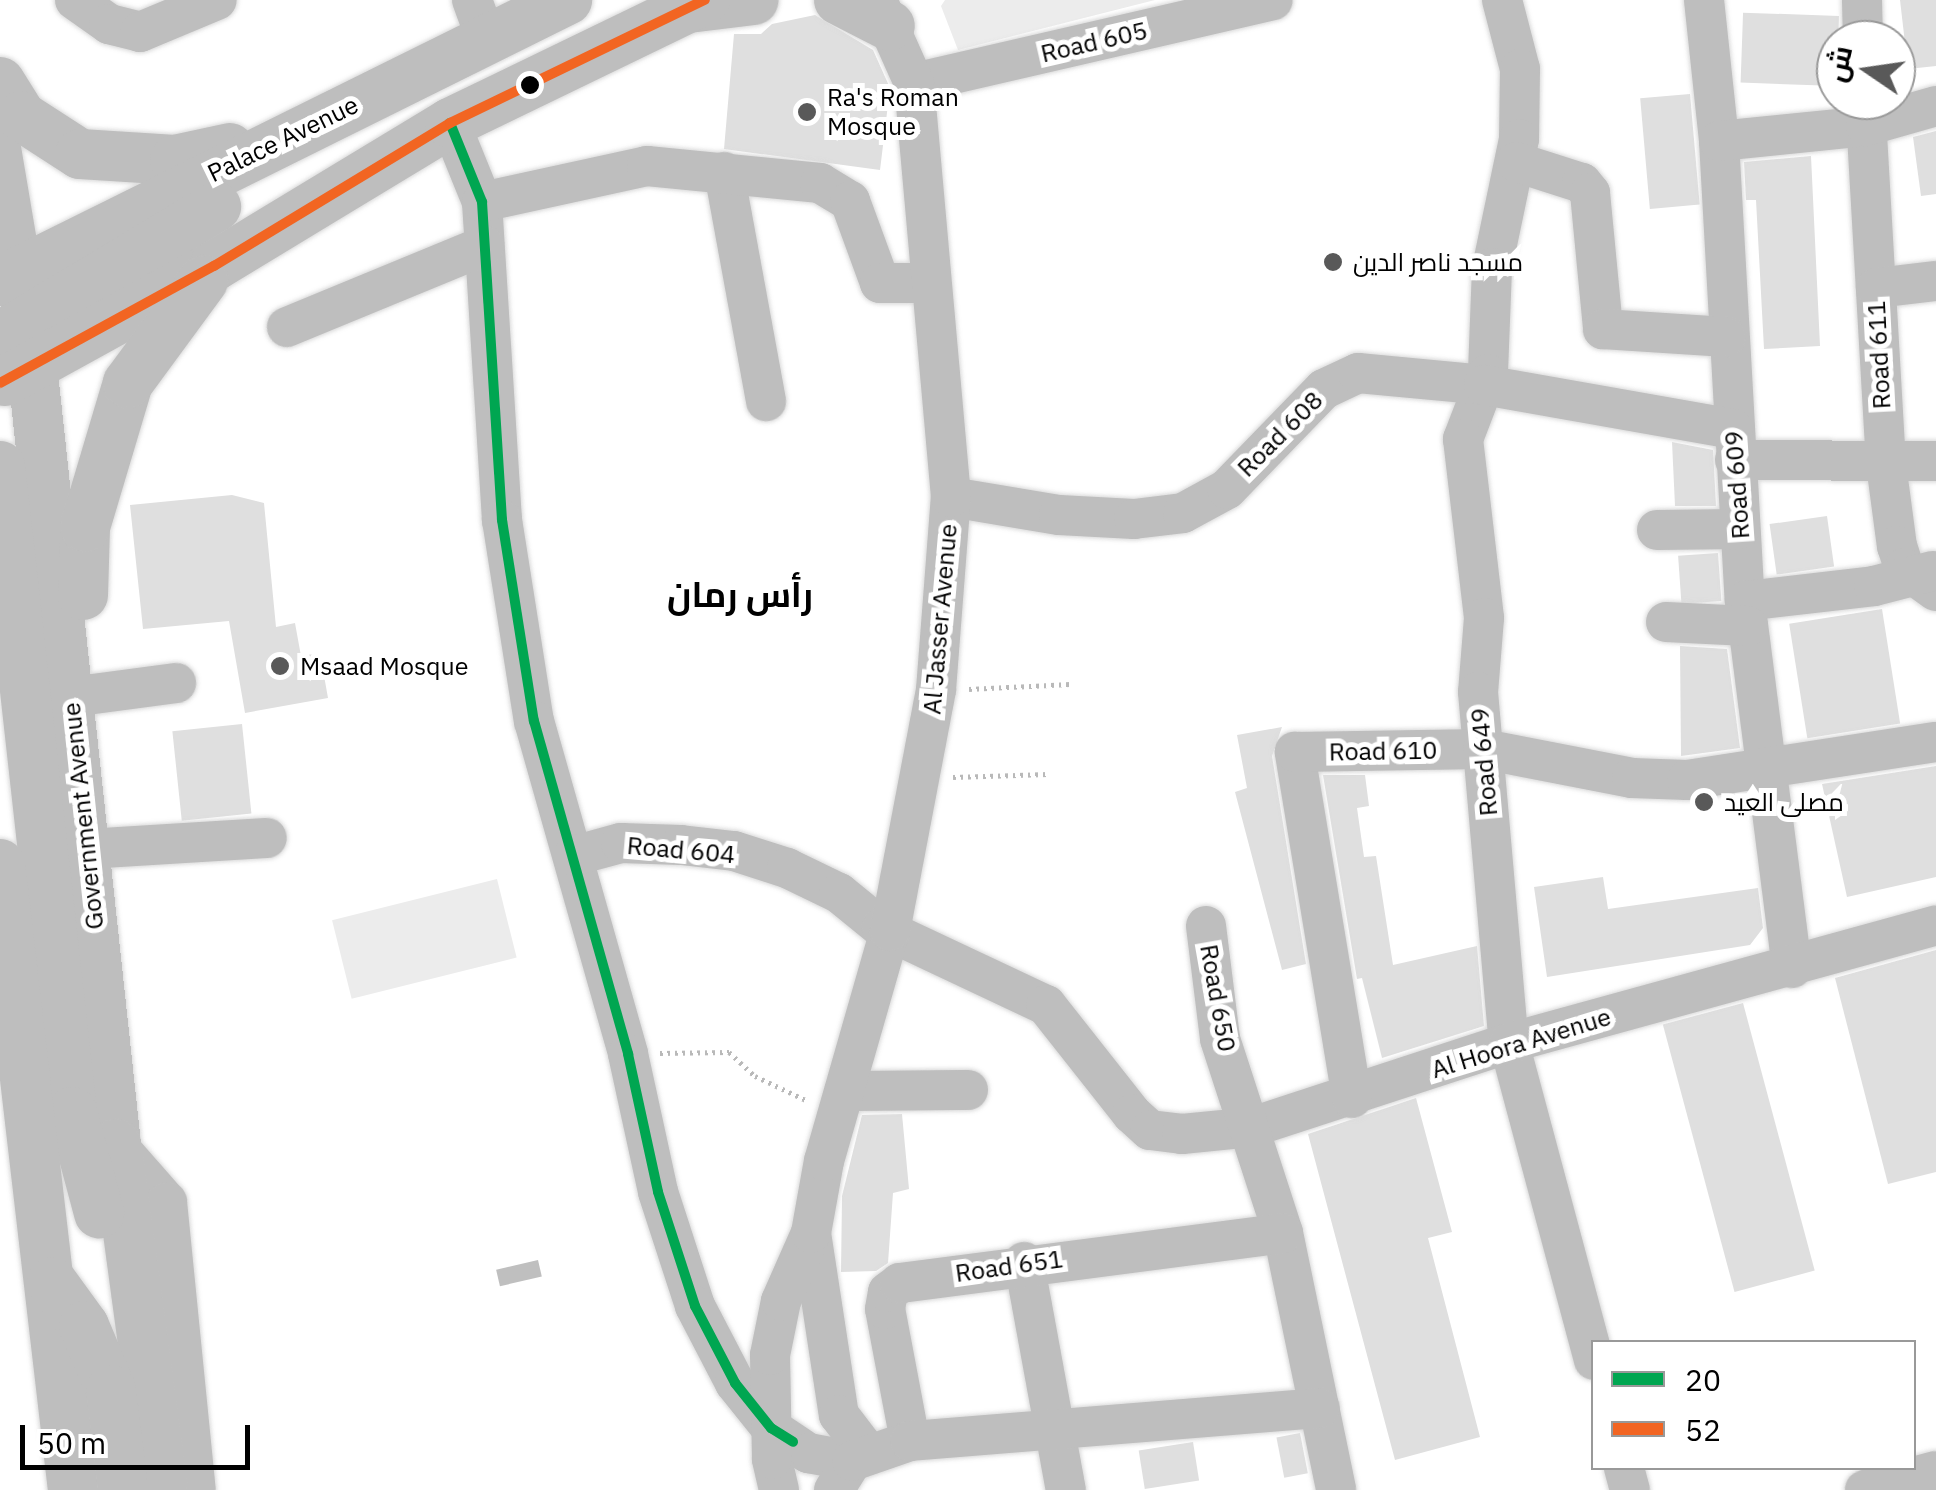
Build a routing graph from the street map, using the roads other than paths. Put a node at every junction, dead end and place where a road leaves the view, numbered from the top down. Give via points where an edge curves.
1 (75, 0) edge
2 (217, 0) edge
3 (567, 0) edge
4 (754, 0) edge
5 (839, 0) edge
6 (1274, 0) edge
7 (1502, 0) edge
8 (1704, 0) edge
9 (697, 4) edge
10 (884, 13) edge
11 (477, 31) edge
12 (0, 82) edge
13 (914, 83) junction
14 (1831, 120) edge
15 (1866, 120) edge
16 (450, 123) junction
17 (293, 133) junction
18 (0, 142) edge
19 (1719, 142) junction
20 (1516, 162) junction
21 (724, 172) junction
22 (482, 202) junction
23 (484, 246) junction
24 (214, 266) junction
25 (1936, 281) edge
26 (930, 283) junction
27 (1876, 288) junction
28 (9, 326) edge
29 (287, 327) dead end
30 (1726, 336) junction
31 (1484, 385) junction
32 (766, 401) dead end
33 (1734, 445) junction
34 (1936, 461) edge
35 (1886, 464) junction
36 (0, 466) edge
37 (950, 497) junction
38 (1740, 529) junction
39 (1657, 530) dead end
40 (1928, 579) edge
41 (1746, 614) junction
42 (1666, 622) dead end
43 (176, 683) dead end
44 (70, 686) junction
45 (1936, 742) edge
46 (1483, 749) junction
47 (1766, 771) junction
48 (267, 838) dead end
49 (86, 849) junction
50 (573, 856) junction
51 (0, 864) edge
52 (1206, 926) dead end
53 (1936, 926) edge
54 (890, 931) junction
55 (1792, 968) junction
56 (1509, 1042) junction
57 (968, 1090) dead end
58 (1352, 1098) junction
59 (842, 1104) junction
60 (1252, 1127) junction
61 (116, 1144) junction
62 (811, 1233) junction
63 (1283, 1233) junction
64 (1024, 1262) junction
65 (46, 1274) junction
66 (140, 1288) junction
67 (1591, 1349) edge
68 (57, 1353) junction
69 (1320, 1408) junction
70 (1055, 1426) junction
71 (771, 1428) junction
72 (910, 1441) junction
73 (851, 1468) edge
74 (1936, 1471) edge
75 (50, 1490) edge
76 (73, 1490) edge
77 (123, 1490) edge
78 (163, 1490) edge
79 (196, 1490) edge
80 (779, 1490) edge
81 (1066, 1490) edge
82 (1336, 1490) edge
83 (1865, 1490) edge

1 - 2 street via 109,24 140,32
3 - 11 main road, Palace Avenue
4 - 9 main road
5 - 10 main road
6 - 13 street, Road 605
7 - 20 street, Road 649 via 1520,69
8 - 19 street, Road 609
9 - 16 main road
10 - 13 street, Al Jasser Avenue
11 - 17 main road, Palace Avenue
11 - 28 main road
12 - 17 main road via 22,116 80,154 176,160
13 - 26 street, Al Jasser Avenue
14 - 19 street
15 - 27 street, Road 611
16 - 22 street
16 - 24 main road
17 - 28 main road, Palace Avenue
18 - 28 street, Government Avenue
19 - 30 street, Road 609
20 - 30 street via 1582,183 1590,193 1603,328
20 - 31 street, Road 649 via 1492,268
21 - 22 street via 647,166
21 - 26 street via 820,183 850,202 880,283
21 - 32 street
22 - 23 street
23 - 29 street
23 - 50 street via 502,520 534,721
24 - 28 main road
24 - 44 main road via 128,382 103,453 84,527 84,596
25 - 27 street
26 - 37 street, Al Jasser Avenue
27 - 35 street, Road 611
28 - 44 main road, Government Avenue
30 - 33 street, Road 609
31 - 33 street, Road 608
31 - 37 street, Road 608 via 1346,376 1324,389 1227,489 1183,513 1134,520 1060,516
31 - 46 street, Road 649 via 1466,420 1462,456 1484,618 1478,692
33 - 35 street, Road 608
33 - 38 street, Road 609
34 - 35 street, Road 608
35 - 40 street, Road 611 via 1899,557
36 - 66 main road via 72,1112 98,1210
37 - 54 street, Al Jasser Avenue via 936,690
38 - 39 street
38 - 41 street, Road 609
40 - 41 street
41 - 42 street
41 - 47 street, Road 609
43 - 44 street
44 - 49 main road, Government Avenue
45 - 47 street, Road 610
46 - 47 street, Road 610 via 1646,780
46 - 56 street, Road 649
46 - 58 street, Road 610 via 1295,752
47 - 55 street, Road 609
48 - 49 street
49 - 61 main road, Government Avenue
50 - 54 street, Road 604 via 621,843 734,851 839,892
50 - 71 street via 658,1192 696,1306 734,1383
51 - 65 main road
52 - 60 street, Road 650 via 1220,1039
53 - 55 street, Al Hoora Avenue
54 - 59 street, Al Jasser Avenue
54 - 60 street via 1046,1005 1150,1130
55 - 56 street, Al Hoora Avenue
56 - 58 street, Al Hoora Avenue
56 - 67 street, Road 649
57 - 59 street
58 - 60 street, Al Hoora Avenue
59 - 62 street, Al Jasser Avenue
60 - 63 street
61 - 66 main road, Government Avenue
61 - 79 street via 167,1202
62 - 71 street via 777,1319
62 - 73 street
63 - 64 street, Road 651
63 - 69 street
64 - 70 street
64 - 72 street, Road 651 via 900,1283 888,1292 885,1308
65 - 68 main road
65 - 77 main road via 84,1326 111,1390
66 - 78 main road, Government Avenue
68 - 75 street
68 - 76 main road
69 - 70 street
69 - 82 street
70 - 72 street
70 - 81 street
71 - 73 street
71 - 80 street
72 - 73 street
74 - 83 street

